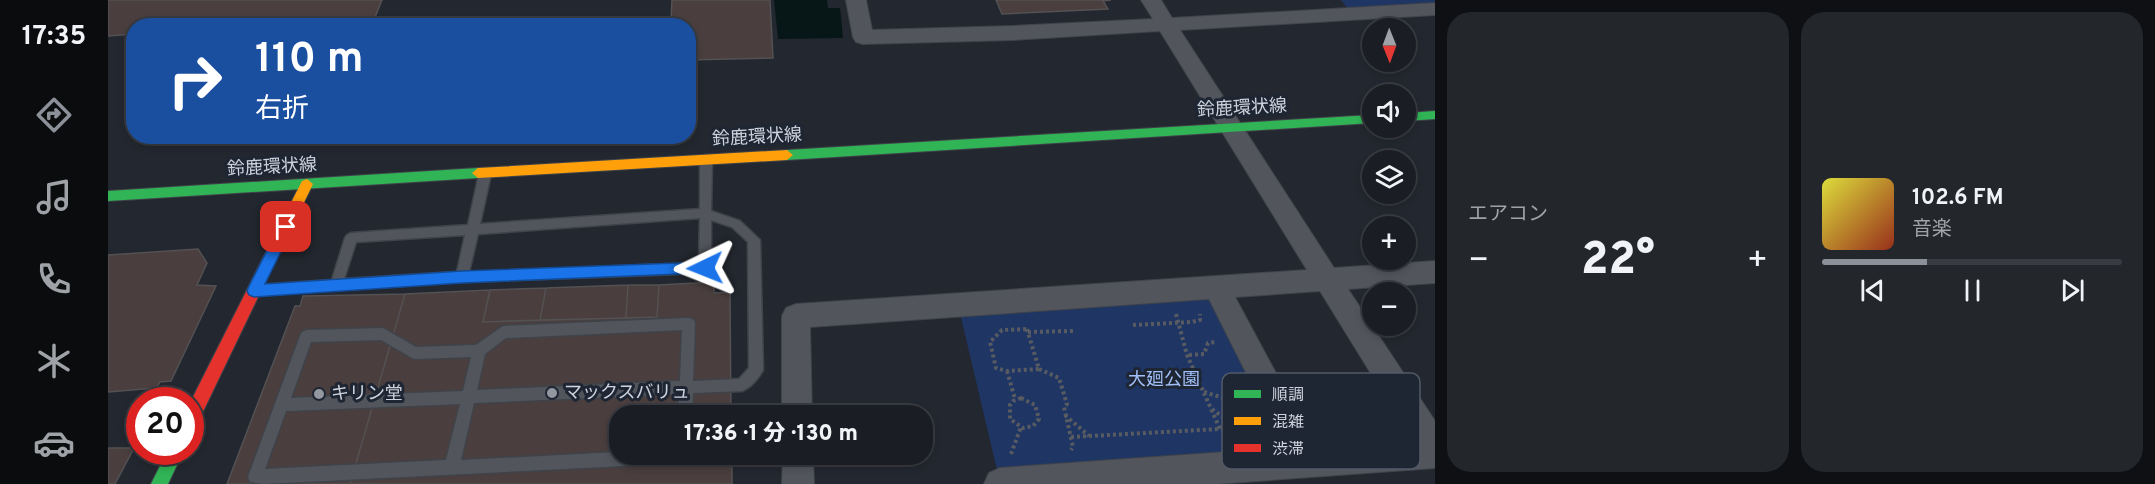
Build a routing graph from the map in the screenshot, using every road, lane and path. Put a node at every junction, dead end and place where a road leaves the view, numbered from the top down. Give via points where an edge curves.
1 (856, 0) edge
2 (1151, 0) edge
3 (1435, 9) edge
4 (1166, 24) junction
5 (1435, 115) edge
6 (1416, 116) edge
7 (1362, 120) edge
8 (1230, 128) junction
9 (706, 159) junction
10 (485, 174) junction
11 (307, 184) junction
12 (108, 196) edge
13 (705, 213) junction
14 (472, 229) junction
15 (1435, 272) edge
16 (462, 277) junction
17 (1327, 280) junction
18 (336, 286) junction
19 (1216, 287) junction
20 (254, 291) junction
21 (1184, 311) dead end
22 (1192, 311) dead end
23 (1176, 323) junction
24 (1133, 326) dead end
25 (1075, 331) dead end
26 (1028, 332) junction
27 (479, 351) junction
28 (1038, 369) junction
29 (1007, 371) junction
30 (1261, 373) edge
31 (1387, 373) edge
32 (686, 387) junction
33 (204, 393) edge
34 (469, 397) junction
35 (1016, 399) junction
36 (282, 405) junction
37 (685, 405) edge
38 (797, 405) edge
39 (1211, 408) junction
40 (1064, 415) junction
41 (1222, 416) edge
42 (1420, 425) edge
43 (1220, 429) joint
44 (1160, 432) junction
45 (1115, 435) junction
46 (1090, 436) junction
47 (1070, 437) junction
48 (1164, 442) dead end
49 (1118, 445) dead end
50 (1435, 448) edge
51 (1435, 453) edge
52 (1068, 454) dead end
53 (1420, 454) edge
54 (609, 460) edge
55 (168, 465) edge
56 (798, 465) edge
57 (452, 468) junction
58 (1222, 468) edge
59 (159, 484) edge
60 (798, 484) edge
61 (1000, 484) edge

1 - 4 street via 863,38
2 - 4 street
3 - 4 street
4 - 8 street
5 - 6 main road
7 - 8 main road, 鈴鹿環状線
8 - 9 main road, 鈴鹿環状線
8 - 17 street
9 - 10 main road, 鈴鹿環状線
9 - 13 lane
10 - 11 main road, 鈴鹿環状線
10 - 14 lane
11 - 12 main road, 鈴鹿環状線
11 - 20 main road
13 - 14 lane
13 - 16 lane via 705,268
13 - 32 lane via 736,224 754,240 756,370 742,385
14 - 16 lane
14 - 18 lane via 351,238
15 - 17 street
16 - 18 lane
17 - 19 street
17 - 31 street
18 - 20 lane
19 - 30 street
19 - 38 street via 796,316
20 - 33 main road
21 - 23 path via 1176,312
22 - 23 path via 1199,312 1200,320
23 - 24 path
23 - 39 path
25 - 26 path
26 - 28 path
26 - 29 path via 1002,330 990,342 996,368
27 - 32 lane via 503,332 689,324
27 - 34 lane
27 - 36 lane via 414,353 383,334 307,336
28 - 29 path
28 - 40 path via 1059,378 1067,404
29 - 35 path
32 - 34 lane
32 - 37 lane
34 - 36 lane
34 - 57 lane
35 - 35 path via 1007,409 1010,419 1023,428 1033,426 1039,419 1035,405 1026,399
36 - 57 lane via 255,477
39 - 41 path
39 - 43 path
40 - 46 path
40 - 47 path
42 - 50 street
43 - 44 path
44 - 45 path
44 - 48 path
45 - 46 path
45 - 49 path
46 - 47 path
47 - 52 path via 1073,447
51 - 53 street
54 - 57 lane
55 - 59 main road
56 - 60 street
58 - 61 street

